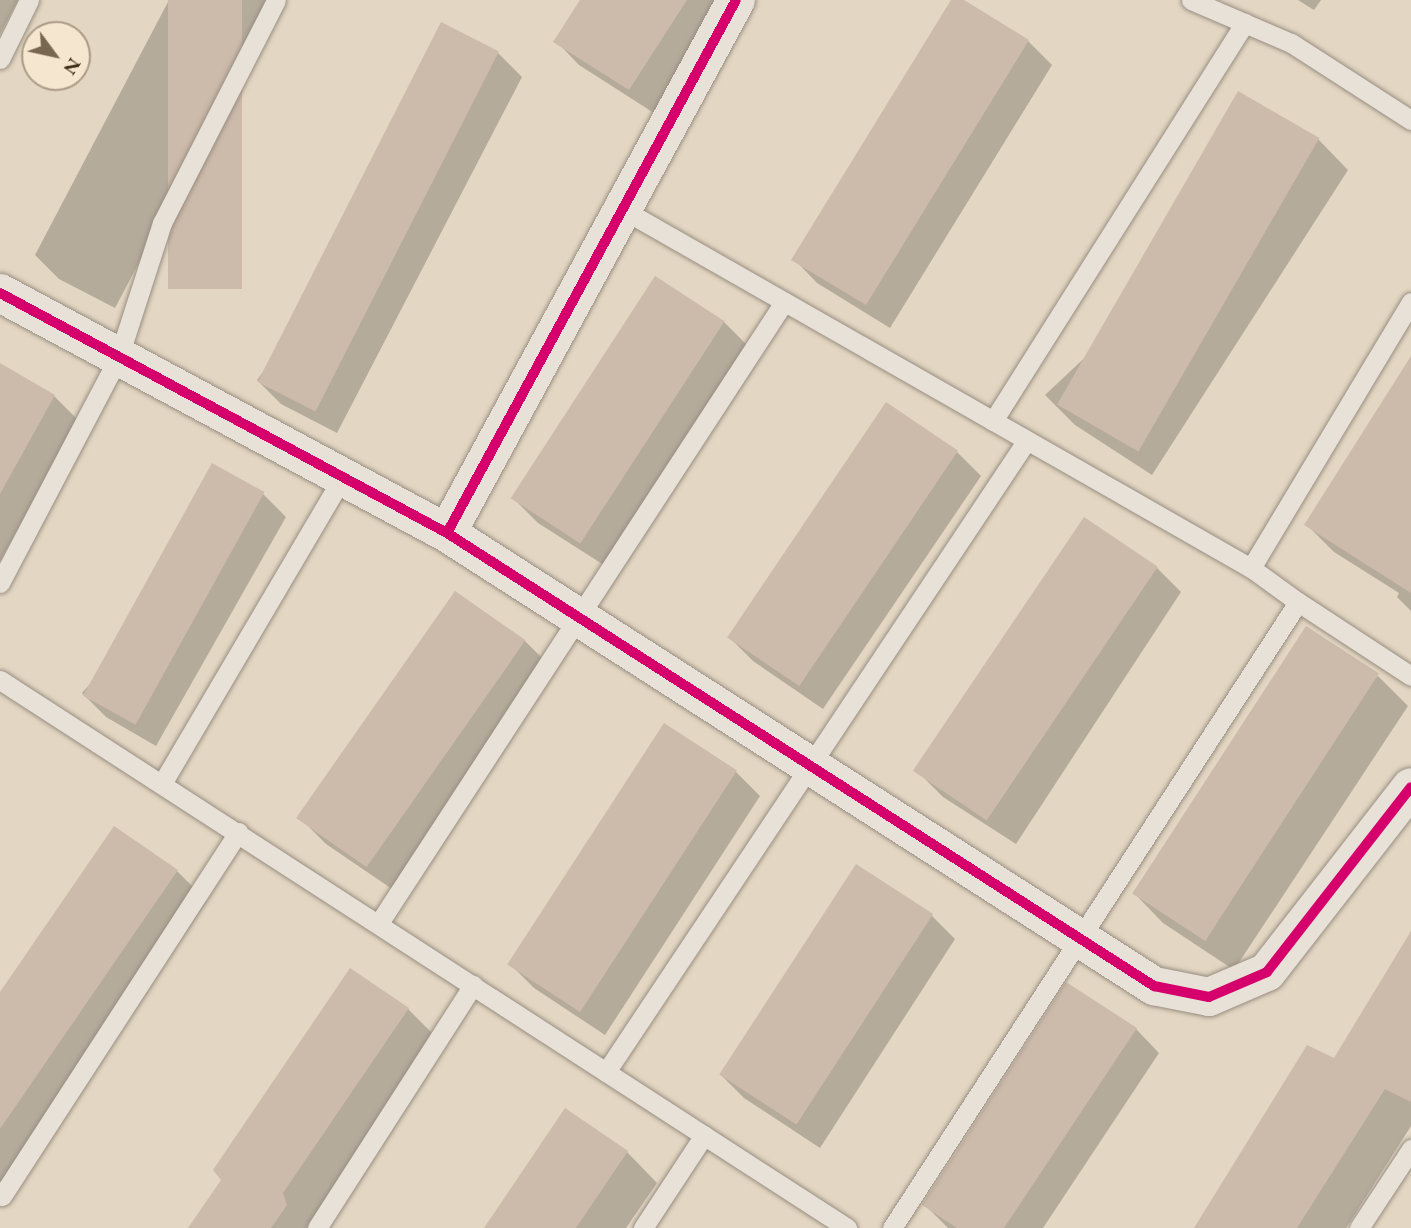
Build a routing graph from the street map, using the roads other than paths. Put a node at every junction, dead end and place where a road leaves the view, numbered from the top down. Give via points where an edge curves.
1 (29, 0) edge
2 (276, 0) edge
3 (736, 0) edge
4 (1191, 0) edge
5 (1245, 23) junction
6 (0, 60) edge
7 (1411, 120) edge
8 (622, 209) junction
9 (0, 292) edge
10 (784, 302) junction
11 (1411, 302) edge
12 (119, 356) junction
13 (993, 421) junction
14 (1027, 440) junction
15 (343, 477) junction
16 (447, 533) junction
17 (1251, 568) junction
18 (0, 583) edge
19 (1298, 602) junction
20 (578, 617) junction
21 (1411, 676) edge
22 (0, 680) edge
23 (810, 766) junction
24 (163, 782) junction
25 (1411, 787) edge
26 (239, 832) junction
27 (379, 923) junction
28 (1080, 938) junction
29 (473, 985) junction
30 (606, 1072) junction
31 (704, 1135) junction
32 (1411, 1149) edge
33 (2, 1196) dead end
34 (317, 1228) edge
35 (643, 1228) edge
36 (847, 1228) edge
37 (892, 1228) edge
38 (1359, 1228) edge

1 - 6 lane
2 - 12 lane via 162,223
3 - 8 street
4 - 5 lane
5 - 7 lane via 1291,43
5 - 13 lane
8 - 10 lane
8 - 16 street
9 - 12 street
10 - 13 lane
10 - 20 lane
11 - 17 lane
12 - 15 street
12 - 18 lane
13 - 14 lane
14 - 17 lane
14 - 23 lane
15 - 16 street
15 - 24 lane
16 - 20 street
17 - 19 lane
19 - 21 lane
19 - 28 lane
20 - 23 street
20 - 27 lane
22 - 24 lane
23 - 28 street
23 - 30 lane
24 - 26 lane
25 - 28 street via 1268,972 1209,998 1154,986
26 - 27 lane
26 - 33 lane
27 - 29 lane
28 - 37 lane
29 - 30 lane
29 - 34 lane
30 - 31 lane
31 - 35 lane
31 - 36 lane
32 - 38 lane

